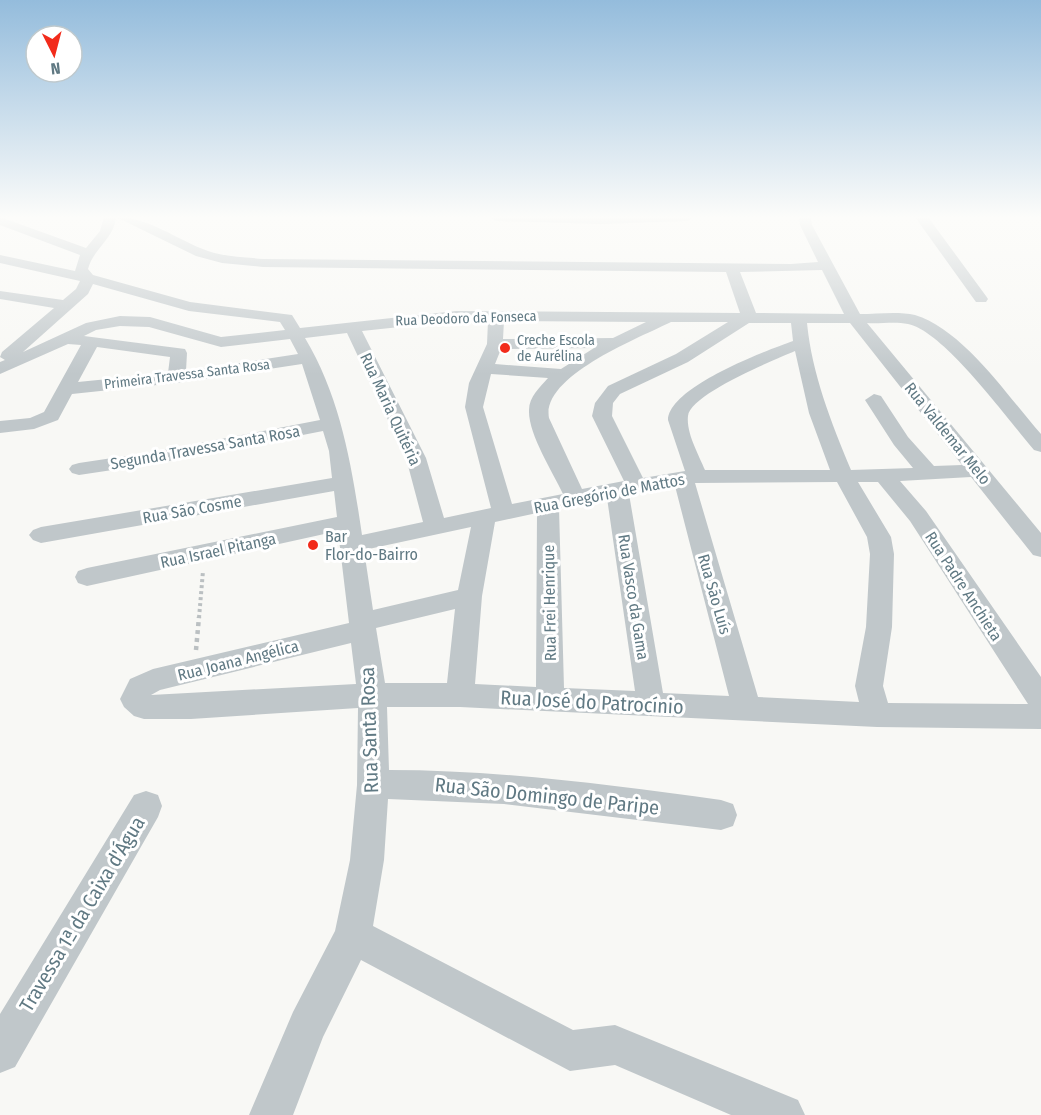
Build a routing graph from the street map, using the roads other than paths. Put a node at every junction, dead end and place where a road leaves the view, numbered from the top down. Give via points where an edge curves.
1 (46, 269) edge
2 (81, 269) edge
3 (733, 269) edge
4 (830, 269) edge
5 (959, 269) edge
6 (88, 278) junction
7 (0, 295) edge
8 (981, 299) dead end
9 (65, 306) junction
10 (189, 306) junction
11 (496, 315) junction
12 (674, 315) junction
13 (749, 316) junction
14 (799, 318) junction
15 (854, 318) junction
16 (157, 325) junction
17 (352, 327) junction
18 (297, 335) junction
19 (63, 338) junction
20 (91, 343) junction
21 (620, 343) junction
22 (801, 343) junction
23 (495, 344) junction
24 (309, 358) junction
25 (0, 363) edge
26 (0, 369) edge
27 (487, 369) junction
28 (562, 374) junction
29 (176, 378) junction
30 (64, 389) junction
31 (874, 400) dead end
32 (331, 424) junction
33 (0, 427) edge
34 (1041, 446) edge
35 (79, 469) dead end
36 (978, 470) junction
37 (929, 474) junction
38 (843, 475) junction
39 (690, 476) junction
40 (884, 476) junction
41 (344, 483) junction
42 (626, 487) junction
43 (576, 499) junction
44 (548, 505) junction
45 (494, 516) junction
46 (436, 528) junction
47 (350, 534) junction
48 (41, 535) dead end
49 (1041, 549) edge
50 (87, 577) dead end
51 (469, 596) junction
52 (363, 626) junction
53 (372, 695) junction
54 (460, 695) junction
55 (550, 700) junction
56 (1041, 700) edge
57 (651, 705) junction
58 (144, 707) joint
59 (747, 710) junction
60 (877, 715) junction
61 (1041, 717) edge
62 (373, 785) junction
63 (146, 806) dead end
64 (721, 815) dead end
65 (353, 936) junction
66 (0, 1052) edge
67 (271, 1115) edge
68 (783, 1115) edge

1 - 6 street
2 - 6 street
3 - 13 street
4 - 15 street, Rua Valdemar Melo
5 - 8 street
6 - 9 street via 83,291
6 - 10 street
7 - 9 street
9 - 25 street
10 - 16 street
10 - 18 street via 286,318
11 - 12 street, Rua Deodoro da Fonseca
11 - 17 street, Rua Deodoro da Fonseca via 423,318
11 - 23 street
12 - 13 street, Rua Deodoro da Fonseca
12 - 21 street
13 - 14 street, Rua Deodoro da Fonseca
13 - 42 street, Rua Vasco da Gama via 682,358 614,390 604,403 602,416
14 - 15 street, Rua Deodoro da Fonseca
14 - 22 street
15 - 34 street, Rua Deodoro da Fonseca via 910,319 929,326 966,360
15 - 36 street, Rua Valdemar Melo
16 - 18 street, Rua Deodoro da Fonseca via 221,342
16 - 19 street, Rua Deodoro da Fonseca via 108,322
17 - 18 street, Rua Deodoro da Fonseca
17 - 46 street, Rua Maria Quitéria via 416,458
18 - 24 street, Rua Santa Rosa
19 - 20 street
19 - 26 street, Rua Deodoro da Fonseca
20 - 29 street via 179,353
20 - 30 street
21 - 23 street
21 - 28 street
22 - 38 street via 818,413
22 - 39 street, Rua São Luís via 723,378 678,410
23 - 27 street
24 - 29 street, Primeira Travessa Santa Rosa
24 - 32 street, Rua Santa Rosa
27 - 28 street
27 - 45 street via 478,383 474,407
28 - 43 street via 543,394 538,411
29 - 30 street, Primeira Travessa Santa Rosa
30 - 33 street via 51,416 34,423
31 - 37 street
32 - 35 street, Segunda Travessa Santa Rosa
32 - 41 street, Rua Santa Rosa
36 - 37 street, Rua Gregório de Mattos
36 - 49 street, Rua Valdemar Melo
37 - 40 street, Rua Gregório de Mattos
38 - 39 street, Rua Gregório de Mattos
38 - 40 street, Rua Gregório de Mattos
38 - 60 street via 879,537 882,554 879,627 868,686
39 - 42 street, Rua Gregório de Mattos
39 - 59 street, Rua São Luís
40 - 56 street, Rua Padre Anchieta via 924,525
41 - 47 street, Rua Santa Rosa
41 - 48 street, Rua São Cosme
42 - 43 street, Rua Gregório de Mattos
42 - 57 street, Rua Vasco da Gama
43 - 44 street, Rua Gregório de Mattos
44 - 45 street, Rua Gregório de Mattos
44 - 55 street, Rua Frei Henrique
45 - 46 street, Rua Gregório de Mattos
45 - 51 street
46 - 47 street, Rua Gregório de Mattos
47 - 50 street, Rua Israel Pitanga via 205,552
47 - 52 street, Rua Santa Rosa
51 - 52 street, Rua Joana Angélica
51 - 54 street
52 - 53 street, Rua Santa Rosa
52 - 58 street, Rua Joana Angélica via 153,680 140,687 134,699
53 - 54 street, Rua José do Patrocínio
53 - 58 street, Rua José do Patrocínio via 190,708
53 - 62 street, Rua Santa Rosa
54 - 55 street, Rua José do Patrocínio
55 - 57 street, Rua José do Patrocínio
57 - 59 street, Rua José do Patrocínio
59 - 60 street, Rua José do Patrocínio
60 - 61 street, Rua José do Patrocínio
62 - 64 street, Rua São Domingo de Paripe via 435,783 505,788
62 - 65 street, Rua Santa Rosa via 367,860
63 - 66 street, Travessa 1ª da Caixa d'Água
65 - 67 street, Rua Santa Rosa via 307,1026
65 - 68 street via 570,1050 589,1051 608,1043 615,1045

